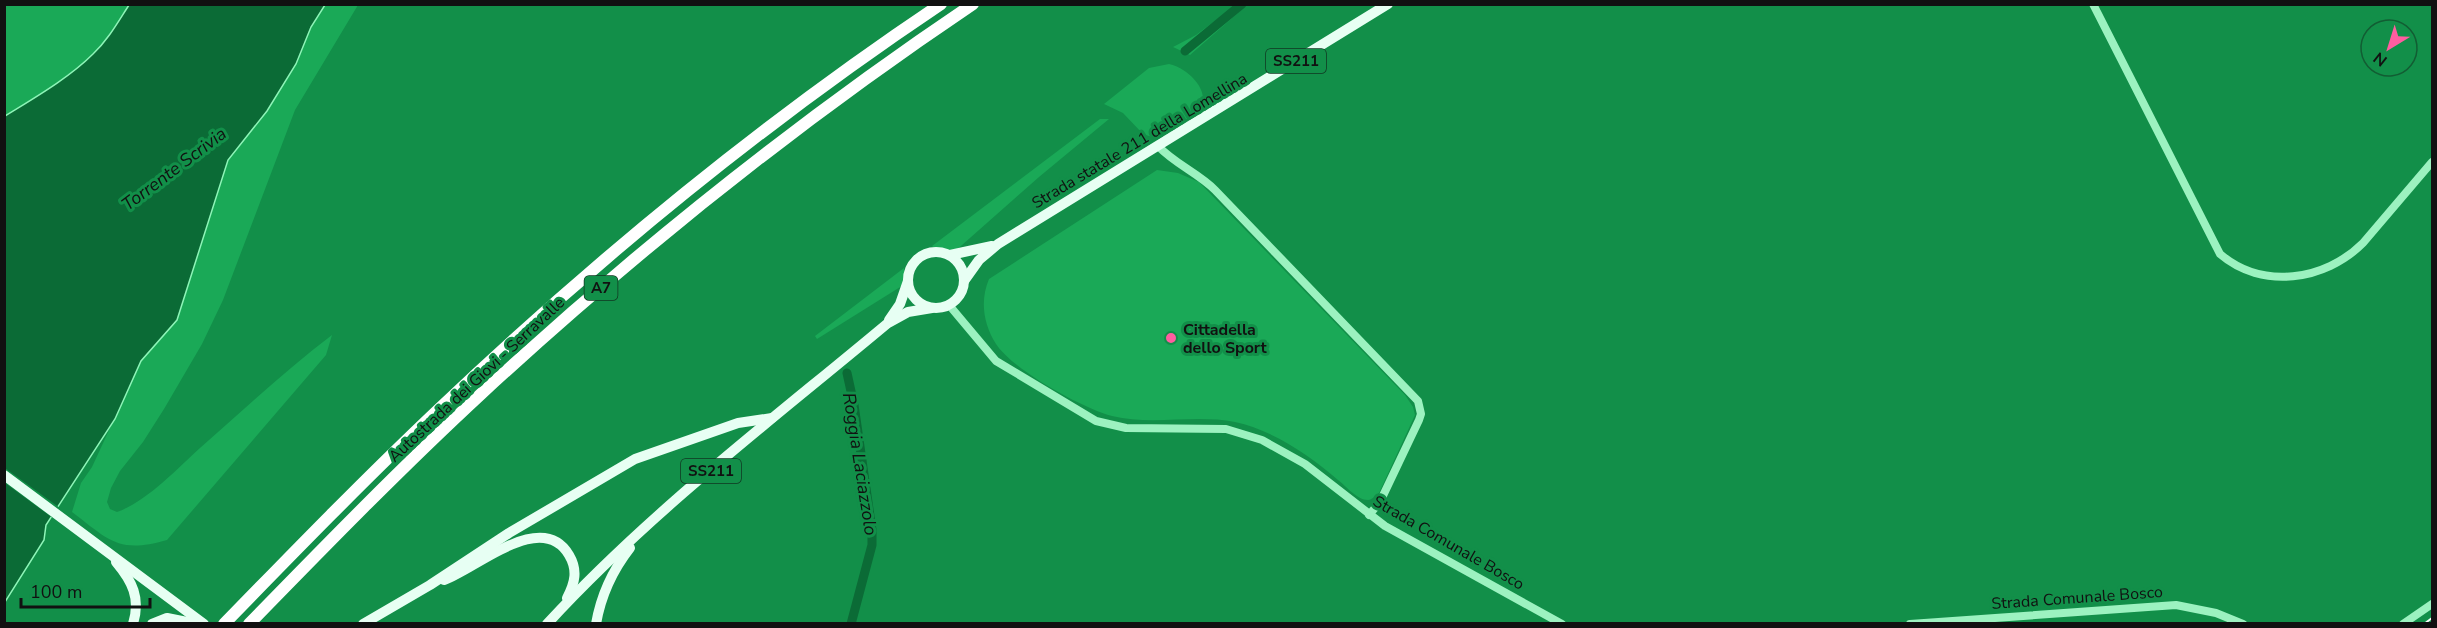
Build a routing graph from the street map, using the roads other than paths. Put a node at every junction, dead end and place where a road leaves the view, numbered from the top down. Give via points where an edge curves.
1 (941, 4) edge
2 (973, 4) edge
3 (1388, 4) edge
4 (2093, 4) edge
5 (1158, 146) junction
6 (2433, 162) edge
7 (998, 244) junction
8 (950, 255) junction
9 (964, 280) junction
10 (908, 281) junction
11 (949, 305) junction
12 (932, 308) junction
13 (888, 323) junction
14 (774, 418) junction
15 (4, 475) edge
16 (1370, 515) junction
17 (648, 525) junction
18 (104, 548) junction
19 (430, 585) junction
20 (2433, 604) edge
21 (562, 607) junction
22 (133, 624) edge
23 (152, 624) edge
24 (197, 624) edge
25 (204, 624) edge
26 (224, 624) edge
27 (249, 624) edge
28 (363, 624) edge
29 (548, 624) edge
30 (596, 624) edge
31 (1562, 624) edge
32 (1910, 624) edge
33 (2243, 624) edge
34 (2403, 624) edge

1 - 26 highway, Autostrada dei Giovi - Serravalle / A7 via 756,138 569,291 440,408
2 - 27 highway, Autostrada dei Giovi - Serravalle / A7 via 785,139 581,304 451,423
3 - 5 main road, Strada statale 211 della Lomellina / SS211
4 - 6 street via 2220,254 2244,270 2278,277 2318,272 2350,256
5 - 7 main road, Strada statale 211 della Lomellina / SS211
5 - 16 street via 1210,185 1418,401 1419,420
7 - 8 main road, Strada statale 211 della Lomellina / SS211
7 - 9 main road, Strada statale 211 della Lomellina / SS211
8 - 9 main road via 962,268
8 - 10 main road, Strada statale 211 della Lomellina / SS211 via 932,252 921,256 912,265
9 - 11 main road, Strada statale 211 della Lomellina / SS211 via 958,298
10 - 12 main road via 917,301
10 - 13 main road, Strada statale 211 della Lomellina / SS211
11 - 12 main road, Strada statale 211 della Lomellina / SS211
11 - 16 street, Strada Comunale Bosco via 996,361 1096,421 1126,428 1226,429 1244,433 1286,452
12 - 13 main road, Strada statale 211 della Lomellina / SS211 via 908,312
13 - 14 main road, Strada statale 211 della Lomellina / SS211
14 - 17 main road, Strada statale 211 della Lomellina / SS211
14 - 19 main road via 738,423 636,459 509,533
15 - 18 main road
16 - 31 street, Strada Comunale Bosco
17 - 21 main road, Strada statale 211 della Lomellina / SS211
17 - 30 main road via 612,574
18 - 22 main road via 135,591
18 - 25 main road
19 - 21 main road via 469,569 522,538 546,537 566,550 574,564 574,582
19 - 28 main road
20 - 34 street
21 - 29 main road, Strada statale 211 della Lomellina / SS211
23 - 24 main road via 167,618
32 - 33 street, Strada Comunale Bosco via 2176,605 2216,613

